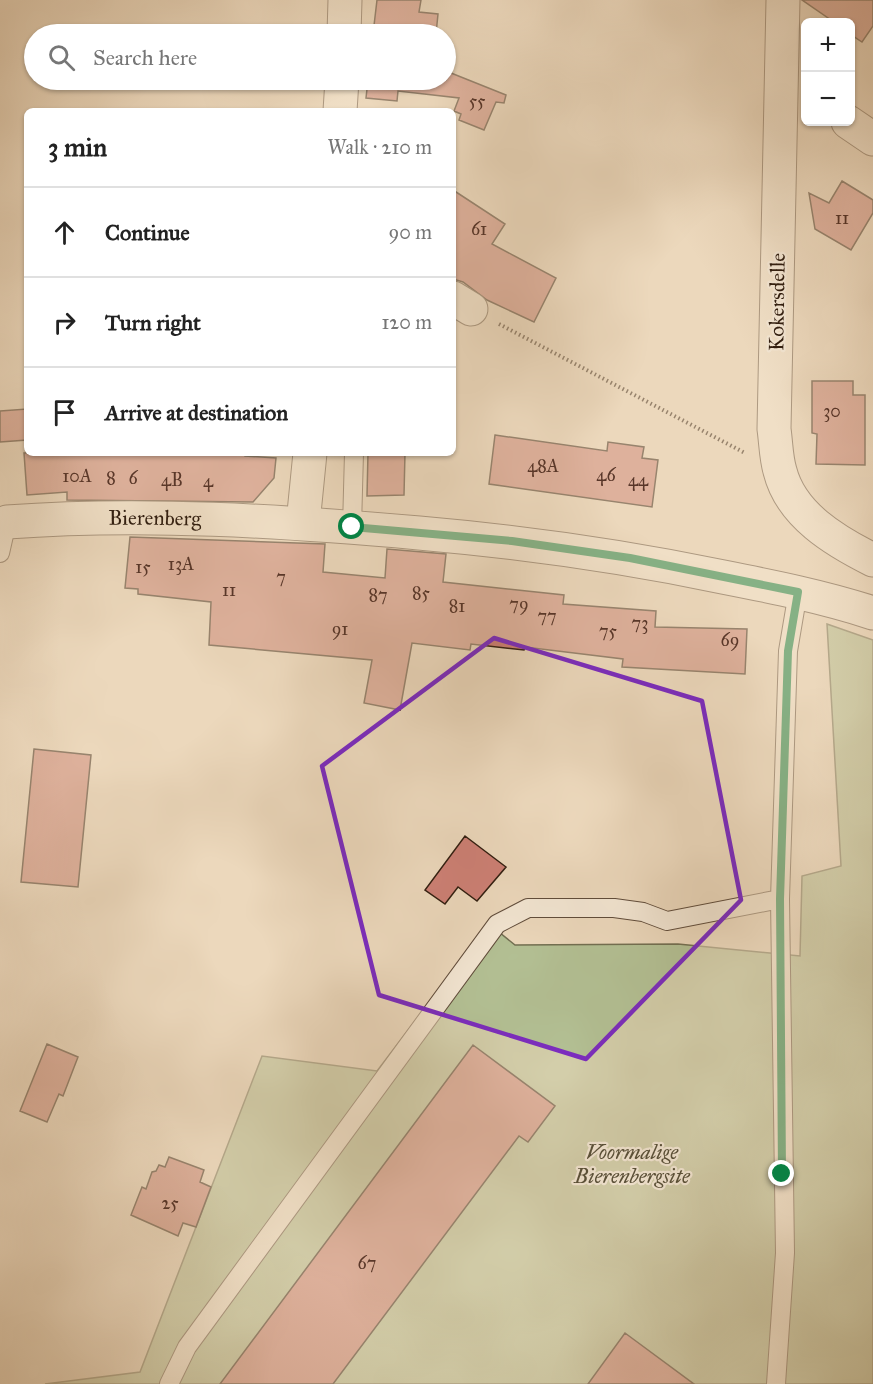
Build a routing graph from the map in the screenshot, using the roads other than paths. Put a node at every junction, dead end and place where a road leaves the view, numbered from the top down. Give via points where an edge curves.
1 (345, 0) edge
2 (783, 0) edge
3 (344, 24) edge
4 (341, 90) edge
5 (794, 92) edge
6 (340, 108) edge
7 (854, 126) edge
8 (873, 138) edge
9 (310, 456) edge
10 (354, 456) edge
11 (303, 523) junction
12 (352, 527) junction
13 (2, 534) edge
14 (873, 560) edge
15 (798, 592) junction
16 (873, 614) edge
17 (780, 899) junction
18 (169, 1384) edge
19 (776, 1384) edge

1 - 3 street
2 - 5 street, Kokersdelle
4 - 6 street
5 - 14 street, Kokersdelle via 774,429 780,471 796,504 810,519
7 - 8 street
9 - 11 street
10 - 12 lane
11 - 12 street, Bierenberg
11 - 13 street, Bierenberg via 70,517
12 - 15 street, Bierenberg via 512,541 630,558
15 - 16 street, Bierenberg
15 - 17 lane via 788,651
17 - 18 lane via 667,921 643,912 614,908 536,907 512,914 497,924 187,1347
17 - 19 lane via 785,1253

